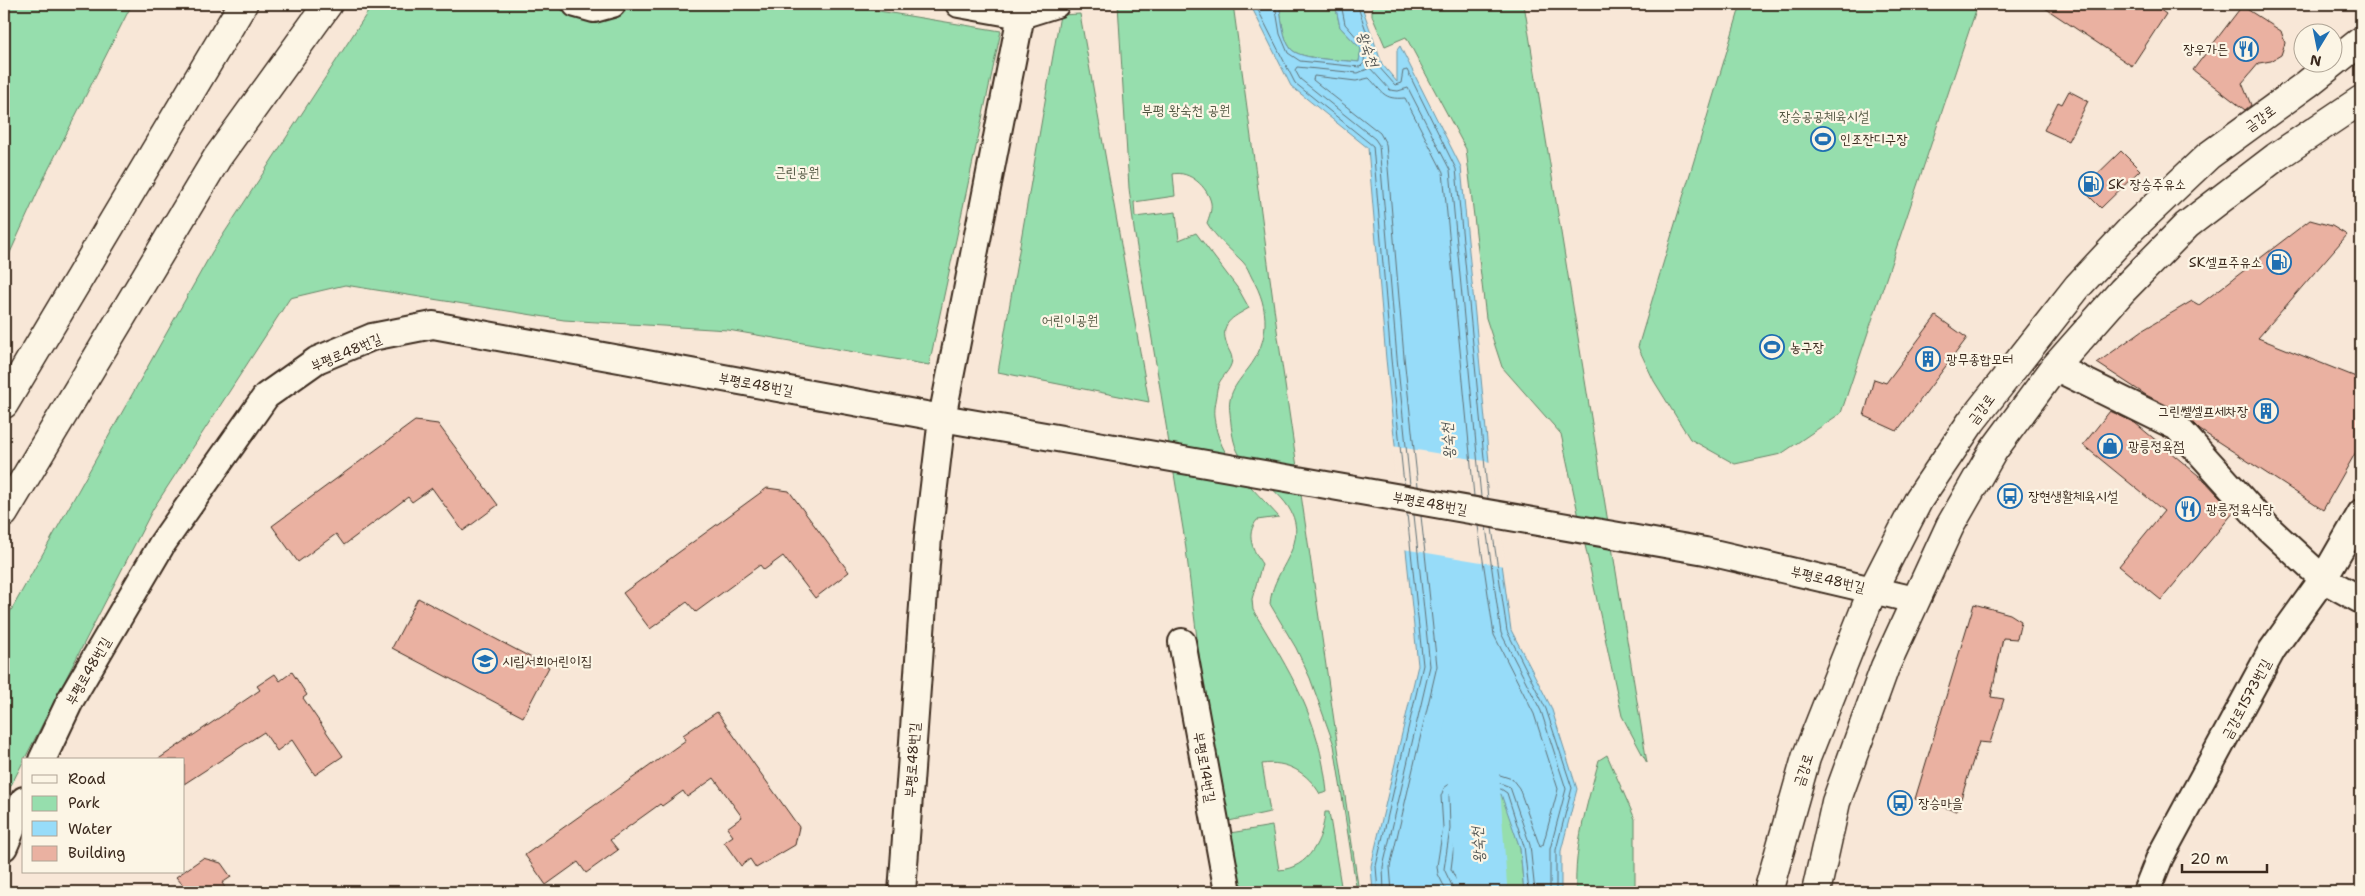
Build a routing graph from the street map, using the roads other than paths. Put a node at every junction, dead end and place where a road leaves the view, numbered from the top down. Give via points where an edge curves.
1 (243, 4) edge
2 (328, 4) edge
3 (576, 4) edge
4 (612, 4) edge
5 (960, 4) edge
6 (1056, 4) edge
7 (1021, 15) junction
8 (2361, 41) edge
9 (2361, 100) edge
10 (2055, 367) junction
11 (4, 404) edge
12 (942, 418) junction
13 (6, 510) edge
14 (2361, 513) edge
15 (2322, 579) junction
16 (1873, 589) junction
17 (1915, 600) junction
18 (2361, 600) edge
19 (1182, 642) dead end
20 (43, 758) edge
21 (22, 805) edge
22 (4, 847) edge
23 (902, 892) edge
24 (1228, 892) edge
25 (1768, 892) edge
26 (1816, 892) edge
27 (2146, 892) edge

1 - 11 main road
2 - 13 main road via 217,158
3 - 4 street via 594,9
5 - 7 street
6 - 7 street
7 - 12 street
8 - 16 main road, 금강로 via 2208,156 2133,227 2078,286 1971,422 1919,500
9 - 10 main road via 2276,157 2187,225 2122,291
10 - 15 street via 2177,427 2268,528
10 - 17 main road via 1993,451 1950,526
12 - 16 street, 부평로48번길 via 1705,551
12 - 20 street, 부평로48번길 via 433,326 372,337 318,360 266,396 162,544 71,699
12 - 23 street, 부평로48번길 via 928,537
14 - 15 street, 금강로1573번길
15 - 18 street
15 - 27 street, 금강로1573번길 via 2272,650 2160,857
16 - 17 street, 부평로48번길
16 - 25 main road, 금강로 via 1806,758
17 - 26 main road via 1885,667 1836,802
19 - 24 street, 부평로14번길
21 - 22 street

